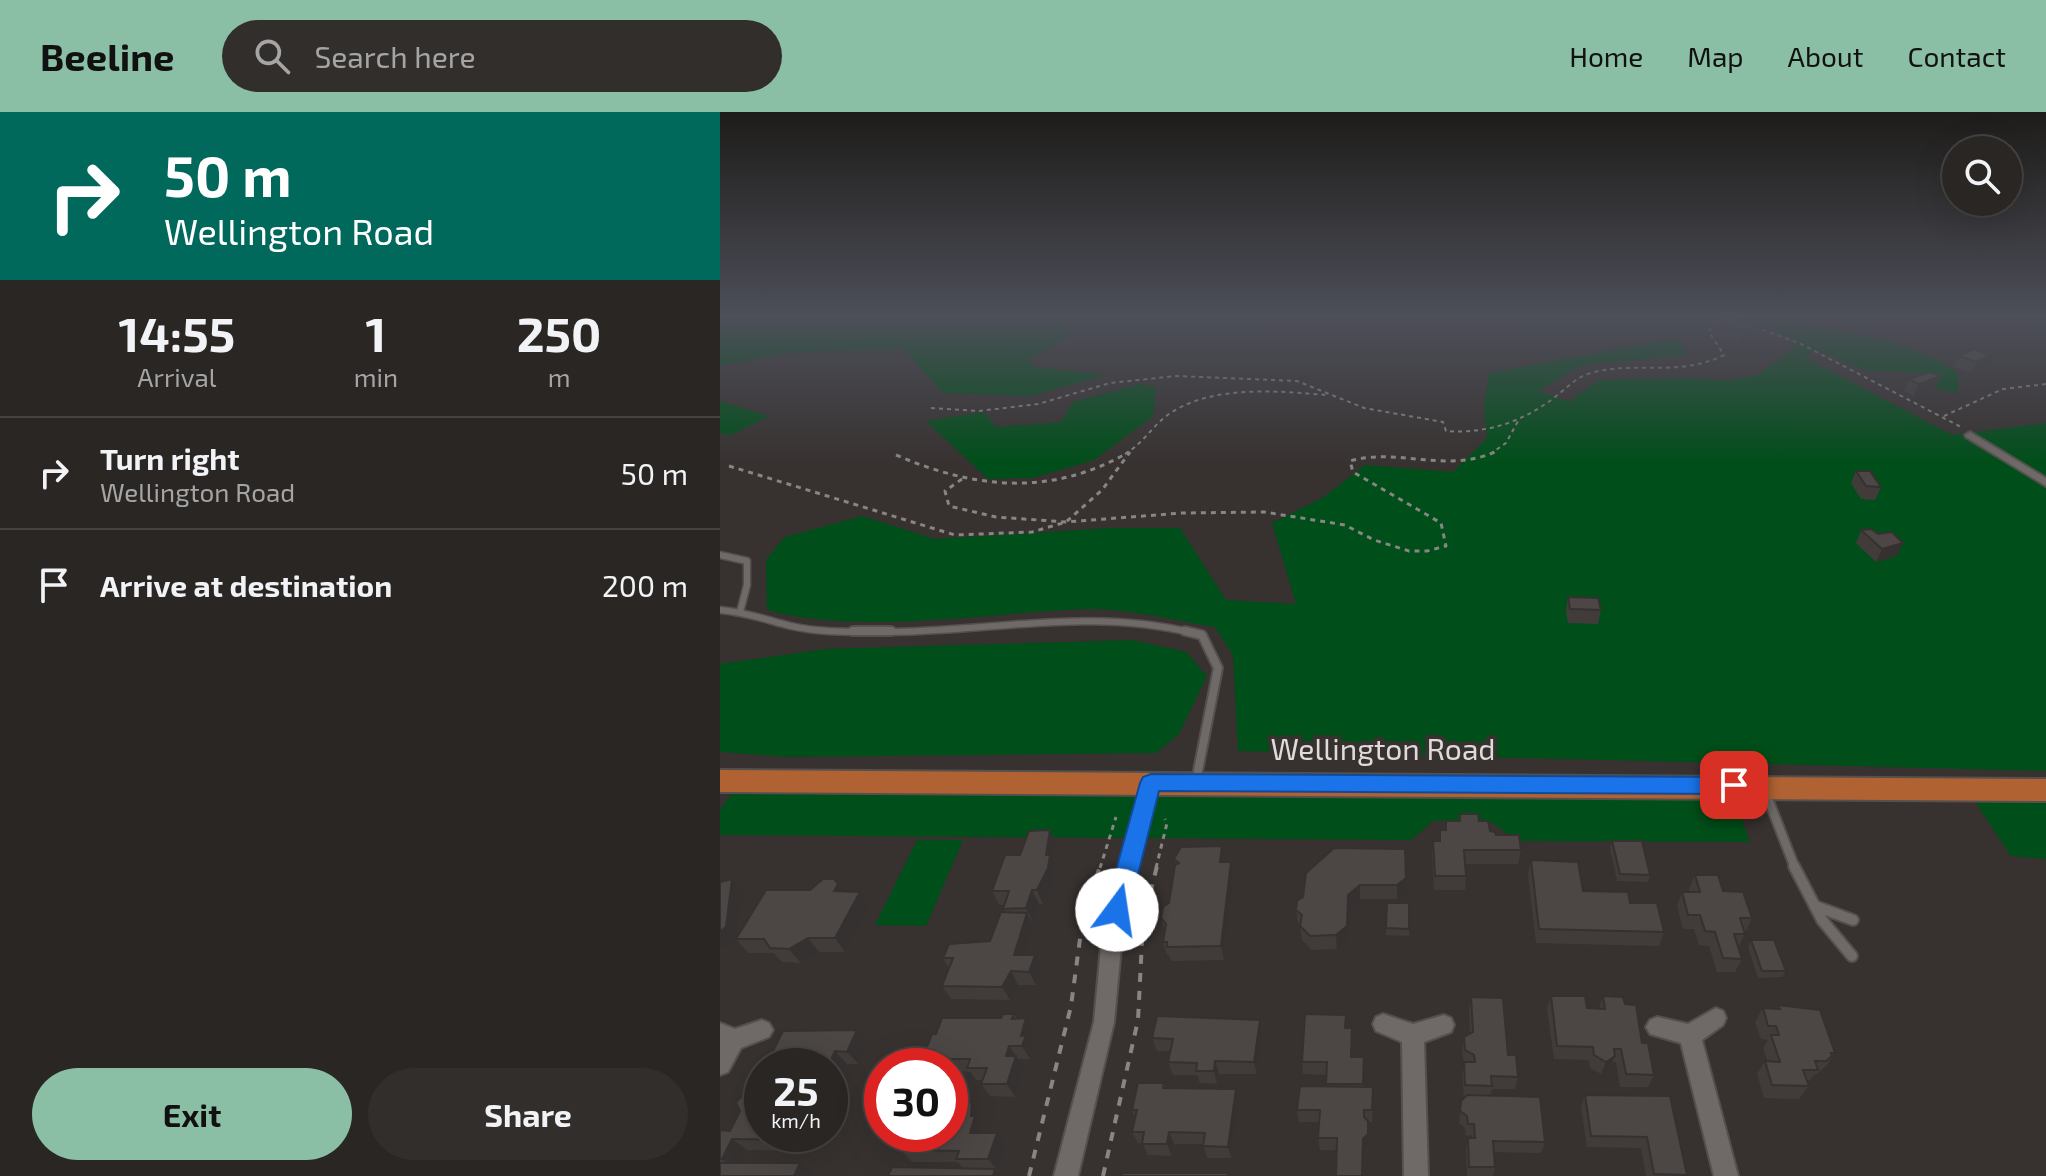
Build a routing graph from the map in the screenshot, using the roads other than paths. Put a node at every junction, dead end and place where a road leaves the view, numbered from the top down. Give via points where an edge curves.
1 (1970, 435) road end
2 (2046, 483) edge
3 (720, 555) edge
4 (720, 610) edge
5 (740, 612) junction
6 (720, 781) edge
7 (1151, 783) junction
8 (1196, 783) junction
9 (1762, 786) junction
10 (2046, 790) edge
11 (1813, 905) junction
12 (1853, 920) dead end
13 (1852, 956) dead end
14 (1716, 1018) dead end
15 (1383, 1024) dead end
16 (1444, 1025) dead end
17 (1657, 1027) dead end
18 (762, 1030) dead end
19 (1413, 1035) junction
20 (1690, 1035) junction
21 (727, 1036) edge
22 (720, 1064) edge
23 (1066, 1176) edge
24 (1416, 1176) edge
25 (1726, 1176) edge

1 - 2 street
3 - 5 lane via 747,561
4 - 5 lane
5 - 8 lane via 795,627 872,632 1041,621 1162,625 1202,635 1218,668
6 - 7 main road, Wellington Road
7 - 8 main road, Wellington Road
7 - 23 street via 1113,926 1104,1022
8 - 9 main road, Wellington Road
9 - 10 main road, Wellington Road
9 - 11 lane
11 - 12 lane
11 - 13 lane
14 - 20 street
15 - 19 street
16 - 19 street
17 - 20 street
18 - 21 street
19 - 24 street
20 - 25 street
21 - 22 street

